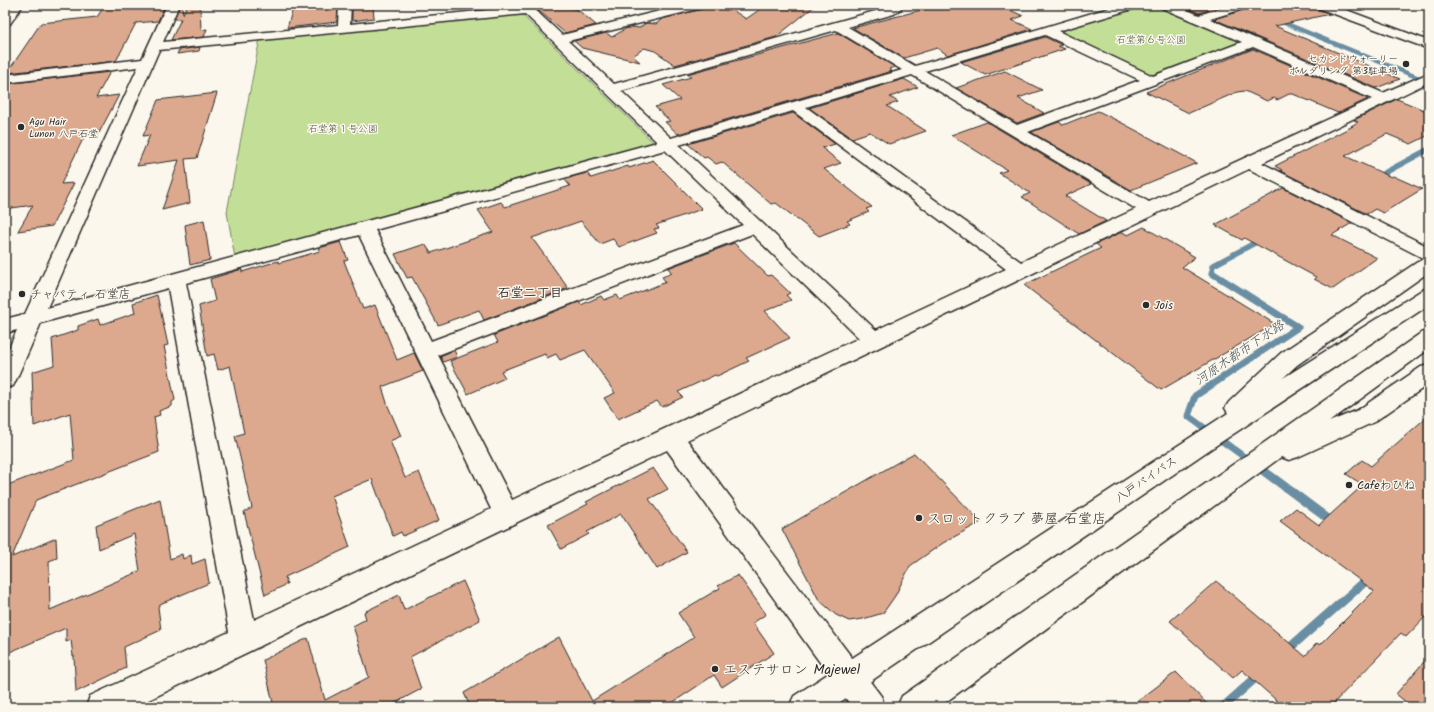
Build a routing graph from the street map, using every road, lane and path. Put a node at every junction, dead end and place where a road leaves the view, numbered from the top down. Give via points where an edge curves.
1 (17, 5) edge
2 (173, 5) edge
3 (345, 5) edge
4 (698, 5) edge
5 (899, 5) edge
6 (1132, 5) edge
7 (1166, 5) edge
8 (1242, 5) edge
9 (1322, 5) edge
10 (531, 7) edge
11 (1198, 19) junction
12 (5, 21) edge
13 (838, 26) junction
14 (344, 28) junction
15 (1048, 31) junction
16 (559, 40) junction
17 (1253, 43) junction
18 (1429, 45) edge
19 (154, 47) junction
20 (148, 62) junction
21 (913, 71) junction
22 (1429, 77) edge
23 (5, 79) edge
24 (1152, 81) junction
25 (612, 89) junction
26 (1385, 99) junction
27 (795, 106) junction
28 (1016, 131) junction
29 (668, 144) junction
30 (1250, 163) junction
31 (1150, 210) junction
32 (755, 227) junction
33 (365, 228) junction
34 (1429, 254) edge
35 (1429, 263) edge
36 (1021, 271) junction
37 (176, 280) junction
38 (1429, 295) edge
39 (32, 319) junction
40 (5, 326) edge
41 (1429, 338) edge
42 (874, 340) junction
43 (426, 351) junction
44 (1429, 373) edge
45 (5, 380) edge
46 (671, 437) junction
47 (1200, 443) junction
48 (1249, 468) junction
49 (506, 514) junction
50 (244, 638) junction
51 (849, 679) junction
52 (101, 707) edge
53 (805, 707) edge
54 (870, 707) edge
55 (913, 707) edge

1 - 12 main road
2 - 19 street
3 - 14 street
4 - 16 street
5 - 13 street via 890,12
6 - 15 street
7 - 11 street
8 - 11 street
9 - 18 street
10 - 14 street
10 - 16 street
11 - 17 street
13 - 21 street
13 - 25 street
14 - 19 street
15 - 21 street
15 - 24 street
16 - 25 street
17 - 24 street
17 - 26 street
19 - 20 street
20 - 23 street
20 - 39 street
21 - 27 street
21 - 28 street
22 - 26 street
24 - 28 street
25 - 29 street
26 - 30 street
27 - 29 street
27 - 36 street
28 - 31 street
29 - 32 street
29 - 33 street
30 - 31 street
30 - 34 street
31 - 36 street
32 - 42 street
32 - 43 street
33 - 37 street
33 - 43 street
35 - 47 main road via 1289,358
36 - 42 street
37 - 39 street
37 - 50 street
38 - 47 main road, 八戸バイパス
39 - 40 street
39 - 45 street
41 - 48 main road
42 - 46 street
43 - 49 street
44 - 48 main road via 1366,416
46 - 49 street
46 - 51 street
47 - 51 main road, 八戸バイパス
48 - 55 main road
49 - 50 street
50 - 52 street
51 - 53 main road, 八戸バイパス
51 - 54 street

